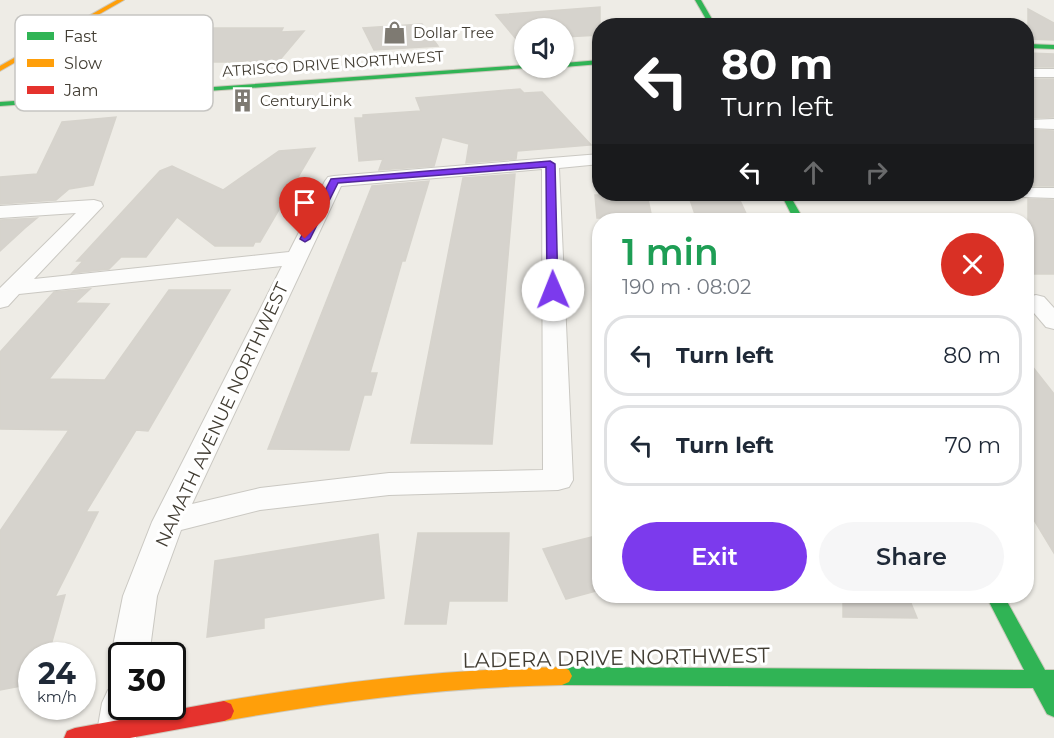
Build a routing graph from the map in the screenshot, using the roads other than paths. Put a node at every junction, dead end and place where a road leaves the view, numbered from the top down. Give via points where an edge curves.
1 (121, 0) edge
2 (698, 0) edge
3 (95, 15) edge
4 (708, 18) edge
5 (1034, 46) edge
6 (1054, 46) edge
7 (15, 60) edge
8 (592, 63) edge
9 (574, 64) edge
10 (514, 68) edge
11 (0, 69) edge
12 (1034, 73) edge
13 (1054, 73) edge
14 (213, 89) edge
15 (15, 103) edge
16 (0, 104) edge
17 (1034, 124) edge
18 (1054, 124) edge
19 (592, 160) edge
20 (550, 164) junction
21 (1034, 193) edge
22 (1054, 193) edge
23 (0, 212) edge
24 (296, 258) junction
25 (7, 295) edge
26 (1039, 302) edge
27 (1054, 322) edge
28 (168, 522) junction
29 (999, 603) edge
30 (132, 642) edge
31 (1039, 679) junction
32 (1054, 680) edge
33 (1054, 707) edge
34 (118, 724) edge
35 (75, 738) edge

1 - 3 street
2 - 4 street
5 - 6 street
7 - 11 street
8 - 9 street
10 - 14 street, ATRISCO DRIVE NORTHWEST
12 - 13 street
15 - 16 street, ATRISCO DRIVE NORTHWEST
17 - 18 street
19 - 20 street
20 - 24 street, NAMATH AVENUE NORTHWEST via 334,181
20 - 28 street via 558,480 389,484 260,499
21 - 22 street
23 - 25 street via 94,206
24 - 25 street
24 - 28 street, NAMATH AVENUE NORTHWEST
26 - 27 street
28 - 30 street, NAMATH AVENUE NORTHWEST via 140,596
29 - 31 street
31 - 32 street, LADERA DRIVE NORTHWEST
31 - 33 street
31 - 34 street, LADERA DRIVE NORTHWEST via 520,676 409,685
34 - 35 street, LADERA DRIVE NORTHWEST

